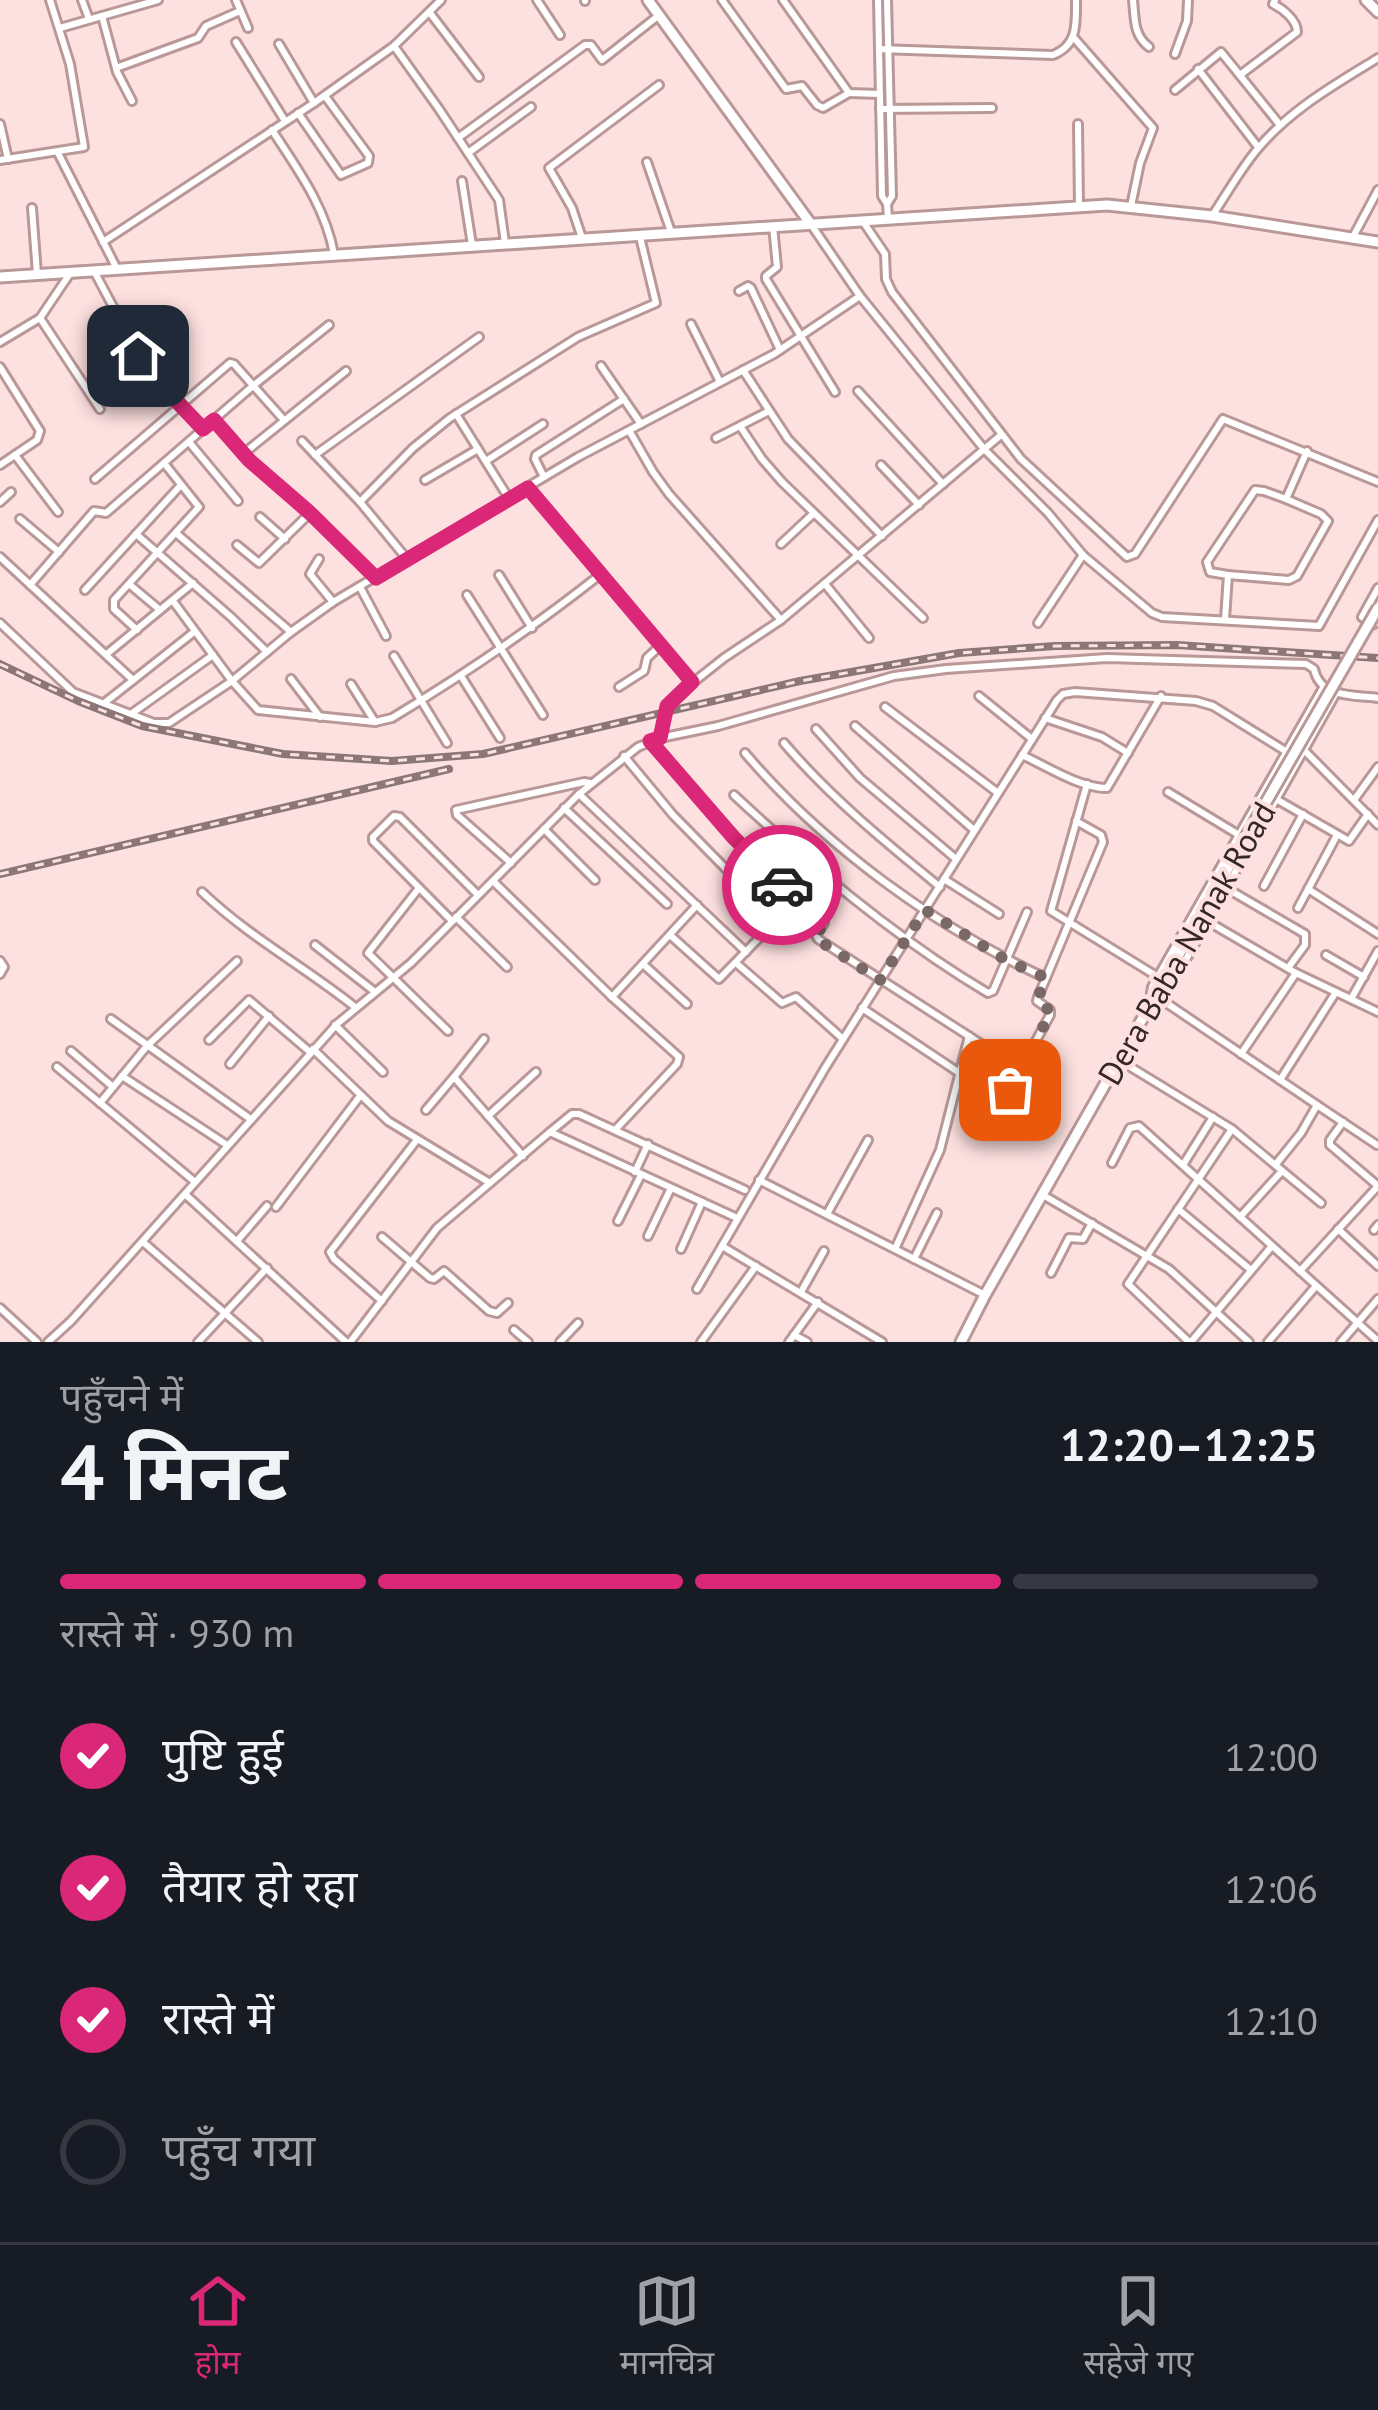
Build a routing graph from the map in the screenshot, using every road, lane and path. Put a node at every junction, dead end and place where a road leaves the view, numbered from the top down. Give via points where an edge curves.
1 (50, 0) edge
2 (82, 0) edge
3 (158, 0) edge
4 (236, 0) edge
5 (537, 0) edge
6 (648, 0) edge
7 (722, 0) edge
8 (782, 0) edge
9 (878, 0) edge
10 (887, 0) edge
11 (1076, 0) edge
12 (1132, 0) edge
13 (1188, 0) edge
14 (1263, 0) edge
15 (1274, 2) edge
16 (129, 4) edge
17 (434, 5) edge
18 (241, 11) junction
19 (102, 16) junction
20 (659, 16) junction
21 (88, 19) junction
22 (60, 28) junction
23 (248, 28) dead end
24 (560, 35) dead end
25 (1073, 38) junction
26 (236, 42) dead end
27 (279, 44) dead end
28 (394, 46) junction
29 (1149, 47) dead end
30 (883, 49) junction
31 (1175, 53) dead end
32 (1378, 58) edge
33 (116, 68) junction
34 (1198, 70) junction
35 (1240, 75) junction
36 (479, 77) dead end
37 (659, 86) dead end
38 (1175, 90) dead end
39 (849, 93) junction
40 (880, 94) junction
41 (325, 95) junction
42 (132, 101) dead end
43 (314, 103) junction
44 (531, 107) dead end
45 (992, 108) dead end
46 (885, 109) junction
47 (298, 113) junction
48 (285, 121) junction
49 (0, 124) edge
50 (1078, 124) dead end
51 (1280, 125) junction
52 (272, 130) junction
53 (458, 138) junction
54 (1258, 148) junction
55 (58, 153) junction
56 (468, 153) junction
57 (4, 160) edge
58 (647, 162) dead end
59 (462, 181) dead end
60 (1378, 190) edge
61 (1079, 206) junction
62 (1131, 206) junction
63 (32, 208) dead end
64 (1212, 216) junction
65 (888, 218) junction
66 (862, 220) junction
67 (810, 223) junction
68 (773, 226) junction
69 (671, 232) junction
70 (640, 234) junction
71 (1354, 235) dead end
72 (582, 238) junction
73 (103, 242) junction
74 (1378, 242) edge
75 (505, 243) junction
76 (472, 245) junction
77 (334, 254) junction
78 (117, 269) junction
79 (94, 271) junction
80 (71, 272) junction
81 (37, 274) junction
82 (0, 277) edge
83 (740, 291) dead end
84 (860, 296) junction
85 (40, 318) junction
86 (691, 324) dead end
87 (329, 325) dead end
88 (801, 336) junction
89 (479, 337) dead end
90 (0, 342) edge
91 (779, 350) junction
92 (601, 366) dead end
93 (0, 367) edge
94 (743, 370) junction
95 (346, 371) dead end
96 (720, 382) junction
97 (254, 385) junction
98 (835, 392) dead end
99 (858, 392) dead end
100 (624, 399) junction
101 (180, 406) junction
102 (100, 409) dead end
103 (769, 411) junction
104 (456, 414) junction
105 (283, 419) junction
106 (214, 420) junction
107 (543, 424) dead end
108 (641, 424) junction
109 (740, 425) junction
110 (203, 429) junction
111 (630, 430) junction
112 (1001, 435) junction
113 (716, 437) dead end
114 (302, 441) dead end
115 (189, 442) junction
116 (478, 449) junction
117 (984, 449) junction
118 (1306, 451) junction
119 (243, 454) junction
120 (15, 455) junction
121 (315, 455) junction
122 (486, 461) junction
123 (164, 463) junction
124 (881, 464) dead end
125 (0, 465) edge
126 (544, 478) junction
127 (95, 479) dead end
128 (424, 480) dead end
129 (1378, 482) edge
130 (944, 484) junction
131 (181, 486) junction
132 (528, 488) junction
133 (11, 492) dead end
134 (509, 499) junction
135 (1286, 499) junction
136 (238, 501) dead end
137 (0, 502) edge
138 (360, 502) junction
139 (919, 505) junction
140 (58, 512) dead end
141 (310, 513) junction
142 (814, 513) junction
143 (260, 517) dead end
144 (20, 519) dead end
145 (1378, 520) edge
146 (176, 532) junction
147 (136, 534) junction
148 (882, 536) junction
149 (285, 538) junction
150 (781, 544) dead end
151 (236, 545) dead end
152 (59, 552) junction
153 (158, 552) junction
154 (860, 554) junction
155 (1083, 555) junction
156 (0, 557) edge
157 (408, 559) junction
158 (319, 560) dead end
159 (601, 574) junction
160 (499, 575) dead end
161 (1228, 575) junction
162 (376, 578) junction
163 (193, 583) junction
164 (129, 584) junction
165 (825, 584) junction
166 (29, 585) junction
167 (360, 587) junction
168 (1378, 588) edge
169 (85, 590) dead end
170 (467, 596) dead end
171 (173, 601) junction
172 (334, 602) junction
173 (1378, 608) edge
174 (160, 610) junction
175 (923, 618) dead end
176 (781, 620) junction
177 (1225, 620) junction
178 (1038, 622) dead end
179 (1378, 622) edge
180 (0, 623) edge
181 (532, 628) junction
182 (137, 630) junction
183 (195, 631) junction
184 (291, 632) junction
185 (386, 636) dead end
186 (869, 638) dead end
187 (661, 645) junction
188 (502, 649) junction
189 (267, 652) junction
190 (107, 654) junction
191 (212, 655) junction
192 (394, 656) dead end
193 (461, 676) junction
194 (291, 679) dead end
195 (133, 680) junction
196 (232, 681) junction
197 (692, 682) junction
198 (351, 684) dead end
199 (619, 687) dead end
200 (1324, 688) junction
201 (1337, 692) junction
202 (979, 696) dead end
203 (1161, 696) junction
204 (1378, 698) edge
205 (421, 700) junction
206 (103, 704) junction
207 (885, 707) dead end
208 (131, 714) junction
209 (543, 715) dead end
210 (320, 718) junction
211 (1045, 718) junction
212 (375, 722) junction
213 (855, 727) dead end
214 (816, 729) dead end
215 (500, 738) dead end
216 (660, 738) junction
217 (1032, 739) junction
218 (1294, 740) junction
219 (650, 741) junction
220 (447, 743) dead end
221 (784, 743) dead end
222 (1303, 750) junction
223 (1287, 752) junction
224 (745, 753) dead end
225 (1129, 753) junction
226 (1022, 755) junction
227 (624, 756) junction
228 (1378, 766) edge
229 (590, 783) junction
230 (1087, 784) junction
231 (1168, 792) dead end
232 (998, 793) junction
233 (579, 794) junction
234 (734, 795) dead end
235 (1276, 799) junction
236 (1354, 800) junction
237 (564, 808) junction
238 (1303, 814) junction
239 (1368, 814) junction
240 (1076, 821) junction
241 (1378, 824) edge
242 (544, 829) junction
243 (974, 830) junction
244 (1336, 835) junction
245 (1239, 836) junction
246 (956, 859) junction
247 (511, 863) junction
248 (726, 868) dead end
249 (595, 880) dead end
250 (493, 881) junction
251 (942, 883) junction
252 (1264, 886) dead end
253 (419, 888) junction
254 (1226, 888) junction
255 (1308, 889) junction
256 (202, 892) dead end
257 (478, 895) junction
258 (667, 904) dead end
259 (697, 905) junction
260 (1298, 908) dead end
261 (925, 910) junction
262 (1027, 912) dead end
263 (999, 914) dead end
264 (454, 919) junction
265 (1207, 921) junction
266 (1070, 923) junction
267 (670, 934) junction
268 (764, 934) dead end
269 (1378, 934) edge
270 (907, 940) junction
271 (316, 945) dead end
272 (1378, 951) edge
273 (746, 952) junction
274 (1326, 955) dead end
275 (1006, 960) junction
276 (0, 961) edge
277 (237, 961) dead end
278 (736, 963) junction
279 (643, 964) junction
280 (507, 967) dead end
281 (1292, 970) junction
282 (0, 974) edge
283 (1158, 976) junction
284 (1364, 977) junction
285 (1046, 978) junction
286 (392, 979) junction
287 (880, 980) junction
288 (374, 992) junction
289 (1336, 992) junction
290 (612, 997) junction
291 (1159, 998) junction
292 (1351, 999) junction
293 (688, 1004) dead end
294 (355, 1007) junction
295 (862, 1008) junction
296 (1149, 1008) junction
297 (1378, 1012) edge
298 (269, 1016) junction
299 (111, 1018) dead end
300 (335, 1025) junction
301 (448, 1031) dead end
302 (969, 1036) junction
303 (484, 1039) dead end
304 (843, 1039) junction
305 (209, 1040) dead end
306 (147, 1046) junction
307 (311, 1050) junction
308 (71, 1051) dead end
309 (1241, 1055) junction
310 (1006, 1060) dead end
311 (1119, 1060) junction
312 (230, 1064) dead end
313 (57, 1067) dead end
314 (383, 1072) dead end
315 (536, 1072) dead end
316 (958, 1072) junction
317 (122, 1076) junction
318 (454, 1077) junction
319 (1279, 1081) junction
320 (113, 1087) junction
321 (360, 1096) junction
322 (100, 1103) junction
323 (1317, 1105) junction
324 (426, 1110) dead end
325 (998, 1111) dead end
326 (488, 1116) junction
327 (1213, 1117) junction
328 (250, 1118) junction
329 (1343, 1123) junction
330 (616, 1129) junction
331 (1232, 1129) junction
332 (550, 1132) junction
333 (417, 1140) junction
334 (868, 1140) dead end
335 (648, 1144) junction
336 (227, 1145) junction
337 (1377, 1145) edge
338 (523, 1156) junction
339 (1112, 1162) dead end
340 (1183, 1165) junction
341 (1279, 1167) junction
342 (638, 1174) junction
343 (1198, 1179) junction
344 (759, 1180) junction
345 (195, 1182) junction
346 (492, 1184) junction
347 (1378, 1186) edge
348 (671, 1188) junction
349 (745, 1190) dead end
350 (185, 1194) junction
351 (1043, 1195) junction
352 (702, 1202) junction
353 (1321, 1203) dead end
354 (1178, 1209) junction
355 (937, 1213) dead end
356 (827, 1214) junction
357 (1240, 1216) junction
358 (737, 1218) junction
359 (618, 1221) dead end
360 (1092, 1223) junction
361 (1338, 1229) junction
362 (648, 1236) dead end
363 (382, 1237) dead end
364 (142, 1241) junction
365 (237, 1241) junction
366 (722, 1246) junction
367 (1272, 1246) junction
368 (895, 1249) junction
369 (681, 1250) dead end
370 (824, 1251) dead end
371 (1148, 1254) junction
372 (914, 1258) junction
373 (411, 1262) junction
374 (756, 1266) junction
375 (1378, 1266) edge
376 (267, 1268) junction
377 (1251, 1270) junction
378 (1300, 1271) junction
379 (1051, 1273) dead end
380 (1316, 1286) junction
381 (698, 1288) dead end
382 (801, 1292) junction
383 (985, 1294) junction
384 (1378, 1299) edge
385 (382, 1301) junction
386 (818, 1302) junction
387 (508, 1303) dead end
388 (0, 1308) edge
389 (1217, 1311) junction
390 (226, 1313) junction
391 (578, 1323) dead end
392 (1358, 1323) junction
393 (514, 1330) dead end
394 (791, 1338) edge
395 (562, 1341) edge
396 (1378, 1341) edge
397 (37, 1342) edge
398 (48, 1342) edge
399 (198, 1342) edge
400 (258, 1342) edge
401 (350, 1342) edge
402 (528, 1342) edge
403 (701, 1342) edge
404 (806, 1342) edge
405 (882, 1342) edge
406 (962, 1342) edge
407 (1190, 1342) edge
408 (1249, 1342) edge
409 (1268, 1342) edge
410 (1341, 1342) edge

1 - 22 street
2 - 21 street
3 - 16 street
4 - 18 street
5 - 24 street
6 - 20 main road
7 - 39 street via 787,89 802,86 823,108
8 - 39 street
9 - 30 street
10 - 30 street
11 - 25 street
12 - 29 street via 1136,29
13 - 31 street
14 - 15 street
15 - 35 street via 1297,32
16 - 19 street
17 - 28 street
17 - 36 street
18 - 23 street
18 - 33 street via 197,38
19 - 21 street
19 - 33 street
20 - 53 street via 602,60 585,45
20 - 67 main road
21 - 22 street
22 - 55 street via 85,144
25 - 30 street via 1053,55
25 - 62 street via 1152,123
26 - 48 street
27 - 43 street
28 - 41 street
28 - 53 street
30 - 40 street
30 - 46 street
32 - 51 street
33 - 42 street
34 - 35 street via 1221,52
34 - 38 street
34 - 54 street
35 - 51 street
37 - 72 street via 549,168
39 - 40 street
40 - 46 street
41 - 43 street
41 - 47 street via 368,163 341,176
43 - 47 street
44 - 56 street
45 - 46 street
46 - 65 street
47 - 48 street
48 - 52 street
49 - 57 street
50 - 61 street
51 - 54 street
52 - 73 street
52 - 77 street via 313,193
53 - 56 street
54 - 64 street
55 - 57 street
55 - 73 street
56 - 75 street via 499,200
58 - 69 street
59 - 76 street
60 - 71 street
61 - 62 main road
61 - 65 main road
62 - 64 main road
63 - 81 street
64 - 74 main road
65 - 66 main road
66 - 67 main road
66 - 112 street via 885,254 892,292
67 - 68 main road
67 - 84 street
68 - 69 main road
68 - 88 street via 777,267 766,279
69 - 70 main road
70 - 72 main road
70 - 104 street via 656,303 578,337
72 - 75 main road
73 - 78 street
75 - 76 main road
76 - 77 main road
77 - 78 main road
78 - 79 main road
79 - 80 main road
79 - 101 street via 138,356
80 - 81 main road
80 - 85 street
81 - 82 main road
83 - 91 street via 751,289
84 - 88 street
84 - 117 street
85 - 90 street
85 - 102 street
86 - 96 street
87 - 97 street
88 - 91 street
88 - 98 street
89 - 121 street
91 - 94 street
92 - 100 street
93 - 120 street via 40,431
94 - 96 street
94 - 103 street
95 - 105 street
96 - 108 street
97 - 101 street via 230,363
97 - 105 street
97 - 106 street
99 - 130 street
100 - 108 street
100 - 126 street via 538,453
101 - 110 street
101 - 127 street
103 - 109 street
103 - 148 street
104 - 116 street
104 - 138 street
105 - 119 street
106 - 110 street
106 - 119 street
107 - 122 street
108 - 111 street
109 - 113 street
109 - 142 street
110 - 115 street
111 - 126 street
111 - 176 street via 669,494
112 - 117 street
112 - 118 street via 1130,557 1223,419
114 - 121 street
115 - 123 street
115 - 136 street
116 - 122 street
116 - 128 street
117 - 130 street
117 - 155 street
118 - 129 street
118 - 135 street
119 - 141 street
120 - 125 street
120 - 140 street
121 - 138 street
122 - 134 street
123 - 131 street
123 - 152 street via 106,513 94,511
124 - 139 street
126 - 132 street
130 - 139 street
131 - 146 street via 199,507
131 - 147 street
132 - 134 street
132 - 159 street
133 - 137 street
134 - 157 street
135 - 161 street via 1252,492 1207,562 1210,572
135 - 161 street via 1328,520 1297,576
138 - 157 street
139 - 148 street
141 - 149 street
141 - 162 street
142 - 150 street
142 - 154 street
143 - 149 street
144 - 152 street
145 - 177 street via 1319,626
146 - 153 street
146 - 184 street
147 - 153 street
147 - 169 street
148 - 154 street
149 - 151 street via 260,563
152 - 166 street
153 - 163 street
153 - 164 street
154 - 165 street
154 - 175 street
155 - 177 street via 1155,615
155 - 178 street
156 - 166 street
157 - 162 street
158 - 172 street via 310,574
159 - 181 street
159 - 187 street
160 - 181 street
161 - 177 street
162 - 167 street
163 - 171 street
163 - 189 street
164 - 174 street
164 - 182 street via 113,607
165 - 176 street
165 - 186 street
166 - 190 street
167 - 172 street
167 - 185 street
168 - 179 street via 1362,617
170 - 188 street
171 - 174 street
171 - 183 street
172 - 184 street
173 - 291 main road, Dera Baba Nanak Road, bridge
174 - 182 street
176 - 197 street
180 - 206 street via 74,692
181 - 188 street
182 - 190 street
183 - 191 street
183 - 195 street
184 - 189 street
187 - 197 street
187 - 199 street via 644,671
188 - 193 street
188 - 209 street
189 - 196 street
190 - 195 street
191 - 196 street
191 - 208 street
192 - 205 street
193 - 205 street
193 - 215 street
194 - 210 street
195 - 206 street
196 - 208 street via 169,723
196 - 210 street via 258,710
197 - 216 street via 667,706
198 - 212 street
200 - 201 street
200 - 216 street via 1306,664 1046,661 894,676
200 - 218 street
201 - 204 street
201 - 222 street
202 - 217 street
203 - 211 street via 1069,693
203 - 223 street via 1213,706
203 - 225 street
205 - 212 street
205 - 220 street
206 - 208 street
207 - 232 street
210 - 212 street
211 - 217 street
211 - 225 street
213 - 243 street
214 - 246 street
216 - 219 street
217 - 226 street
218 - 222 street
218 - 223 street
219 - 227 street
219 - 287 street via 734,838 822,918 816,937
221 - 251 street via 880,838
222 - 235 street
222 - 236 street
223 - 245 street
224 - 261 street via 797,809
225 - 230 street via 1107,788
226 - 230 street
226 - 232 street
227 - 229 street
227 - 248 street
228 - 236 street
229 - 233 street
229 - 247 street via 456,811
230 - 240 street
231 - 245 street
232 - 243 street
233 - 237 street
233 - 259 street
234 - 270 street
235 - 238 street
235 - 254 street
236 - 239 street
237 - 242 street
237 - 258 street
238 - 244 street
238 - 252 street
239 - 241 street
239 - 244 street via 1351,840
240 - 266 street via 1051,911
240 - 266 street via 1104,839
242 - 247 street
242 - 249 street
243 - 246 street
244 - 255 street
245 - 283 street
246 - 251 street
247 - 250 street
250 - 257 street
250 - 290 street
251 - 261 street
251 - 263 street
253 - 257 street via 373,841 395,815
253 - 264 street
253 - 286 street via 368,951
254 - 265 street
254 - 281 street via 1305,934
255 - 260 street
255 - 269 street
256 - 294 street
257 - 264 street
259 - 267 street
259 - 273 street
261 - 270 street
261 - 275 street
262 - 275 street
264 - 280 street
264 - 286 street
265 - 281 street
265 - 291 street
266 - 283 street
266 - 285 street
267 - 278 street via 718,979
267 - 279 street
268 - 273 street
270 - 275 street via 990,994
270 - 287 street
271 - 288 street
272 - 284 street
273 - 278 street
274 - 284 street
275 - 285 street
276 - 282 street
277 - 306 street
278 - 304 street via 784,1004 796,997
279 - 290 street
279 - 293 street
281 - 289 street
281 - 309 street
283 - 296 street
284 - 292 street
285 - 325 street via 1037,1000 1051,1012
286 - 288 street
286 - 301 street
287 - 295 street
287 - 302 street
288 - 294 street
289 - 292 street
289 - 319 street
290 - 330 street via 679,1057
291 - 296 main road, Dera Baba Nanak Road
291 - 309 street
292 - 297 street
294 - 300 street
295 - 304 street
295 - 316 street
296 - 311 main road, Dera Baba Nanak Road
298 - 305 street via 246,1000
298 - 307 street
298 - 312 street
299 - 306 street
300 - 307 street
300 - 314 street
302 - 310 street
302 - 316 street
303 - 318 street
304 - 344 street
306 - 317 street
306 - 328 street
307 - 321 street
307 - 328 street
308 - 320 street
309 - 319 street
311 - 327 street
311 - 351 main road, Dera Baba Nanak Road
313 - 322 street
315 - 326 street
316 - 368 street via 940,1150
317 - 320 street
317 - 336 street
318 - 324 street
318 - 326 street
319 - 323 street
320 - 322 street
321 - 333 street
321 - 365 street
322 - 345 street
323 - 329 street
323 - 341 street
326 - 338 street
327 - 331 street
327 - 340 street
328 - 336 street
329 - 337 street
329 - 347 street via 1330,1145
330 - 332 street via 575,1113
330 - 335 street
331 - 341 street
331 - 343 street
332 - 338 street
332 - 342 street
333 - 346 street
333 - 385 street via 331,1252
334 - 356 street
335 - 342 street
335 - 349 street
336 - 345 street
338 - 346 street
339 - 340 street via 1136,1125
340 - 343 street
341 - 353 street
341 - 357 street
342 - 348 street
342 - 359 street
343 - 354 street
343 - 357 street
344 - 356 street
344 - 358 street
345 - 350 street
346 - 373 street via 437,1228
347 - 361 street
348 - 352 street
348 - 362 street
350 - 364 street
350 - 365 street
351 - 360 street
351 - 383 main road, Dera Baba Nanak Road
352 - 358 street
352 - 369 street
354 - 371 street
354 - 377 street
355 - 372 street
356 - 368 street
357 - 367 street
358 - 366 street
360 - 371 street
360 - 379 street via 1083,1239 1069,1238
361 - 375 street
361 - 378 street
363 - 373 street
364 - 390 street
364 - 398 street
365 - 376 street
366 - 374 street
366 - 381 street
367 - 377 street
367 - 378 street
368 - 372 street
370 - 382 street
371 - 389 street
371 - 407 street via 1129,1287
372 - 383 street
373 - 385 street
373 - 387 street via 432,1279 444,1270 494,1313
374 - 382 street
374 - 403 street
376 - 390 street
376 - 401 street
377 - 389 street
378 - 380 street
380 - 392 street
380 - 409 street
382 - 386 street
383 - 406 main road, Dera Baba Nanak Road
384 - 392 street
385 - 401 street
386 - 394 street
386 - 405 street
388 - 397 street
389 - 407 street
389 - 408 street
390 - 399 street
390 - 400 street
391 - 395 street
392 - 396 street
392 - 410 street
393 - 402 street
394 - 404 street

